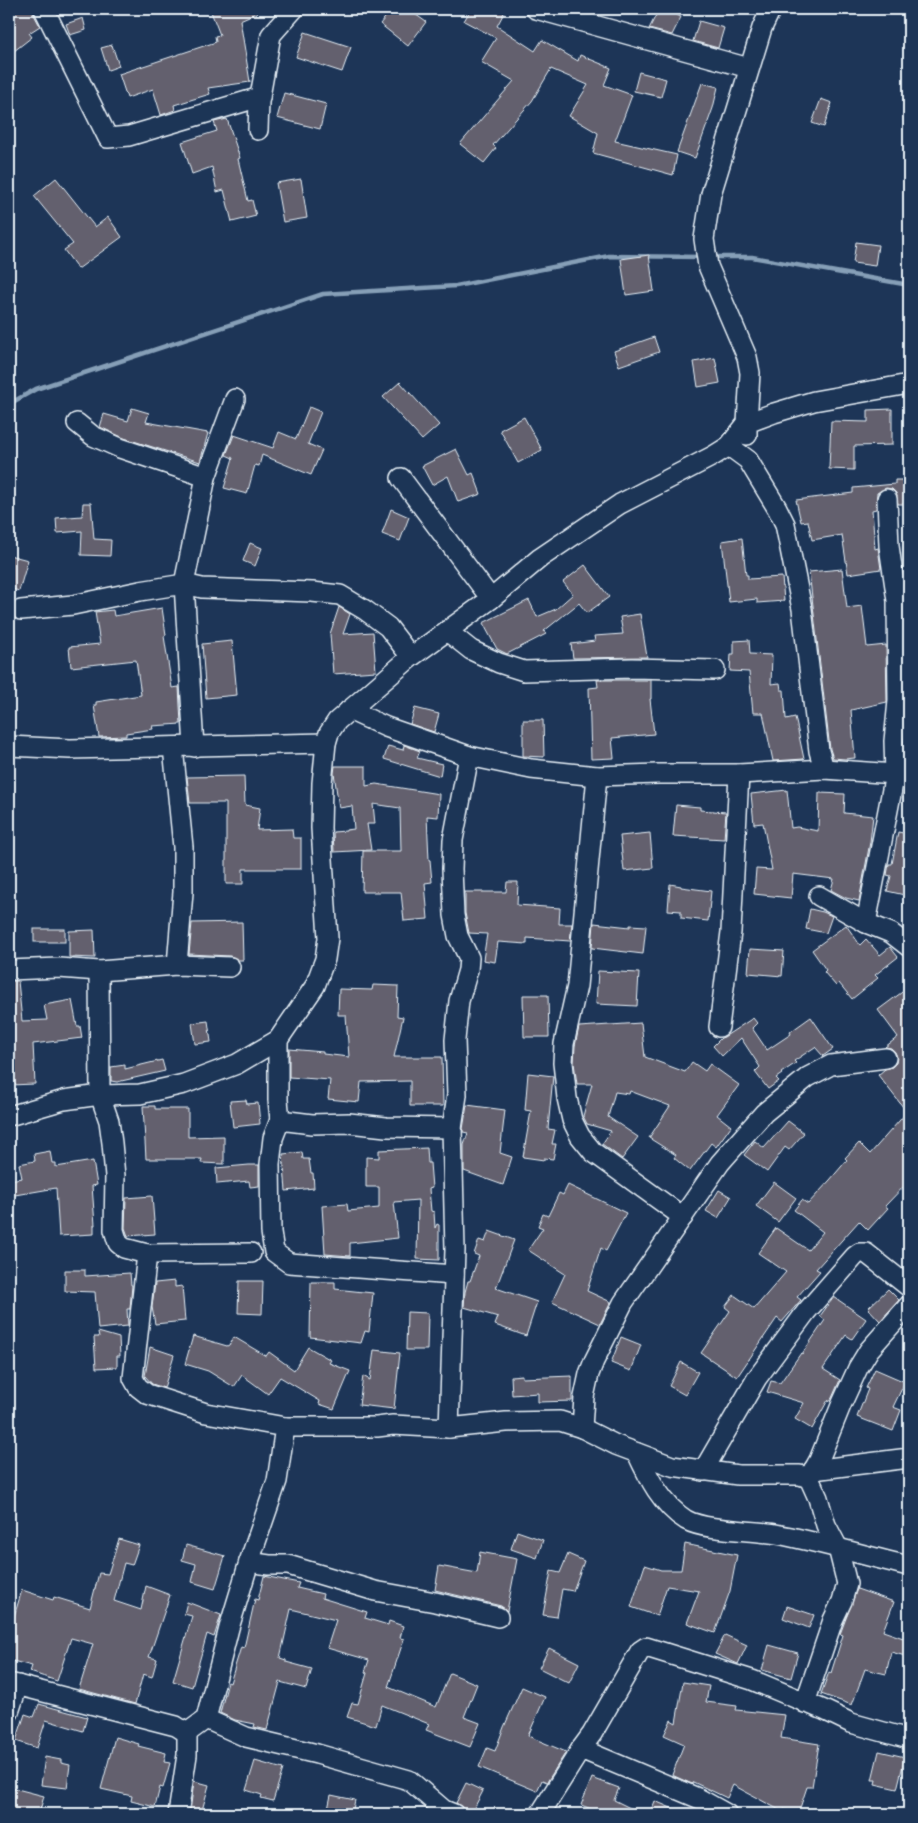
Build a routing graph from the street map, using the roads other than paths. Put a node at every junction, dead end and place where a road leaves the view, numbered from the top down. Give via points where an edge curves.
1 (44, 9) edge
2 (294, 9) edge
3 (536, 9) edge
4 (771, 9) edge
5 (749, 68) junction
6 (260, 96) junction
7 (258, 130) dead end
8 (909, 384) edge
9 (235, 399) dead end
10 (77, 423) dead end
11 (747, 423) junction
12 (729, 446) junction
13 (748, 460) junction
14 (206, 477) junction
15 (401, 478) dead end
16 (887, 498) dead end
17 (184, 584) junction
18 (491, 599) junction
19 (20, 610) dead end
20 (447, 631) junction
21 (411, 657) junction
22 (715, 670) dead end
23 (349, 710) junction
24 (326, 743) junction
25 (9, 746) edge
26 (173, 747) junction
27 (194, 747) junction
28 (468, 756) junction
29 (824, 769) junction
30 (738, 774) junction
31 (597, 776) junction
32 (902, 776) edge
33 (819, 896) dead end
34 (866, 923) junction
35 (909, 947) edge
36 (177, 965) junction
37 (230, 967) dead end
38 (9, 970) edge
39 (99, 971) junction
40 (719, 1027) dead end
41 (278, 1040) junction
42 (886, 1058) dead end
43 (100, 1095) junction
44 (9, 1116) edge
45 (280, 1120) junction
46 (452, 1128) junction
47 (683, 1217) junction
48 (251, 1253) dead end
49 (147, 1254) junction
50 (454, 1274) junction
51 (909, 1287) edge
52 (909, 1305) edge
53 (285, 1427) junction
54 (449, 1428) junction
55 (582, 1428) junction
56 (637, 1452) junction
57 (909, 1458) edge
58 (703, 1471) junction
59 (811, 1474) junction
60 (838, 1548) junction
61 (250, 1562) junction
62 (909, 1566) edge
63 (498, 1617) dead end
64 (13, 1684) edge
65 (805, 1703) junction
66 (9, 1712) edge
67 (206, 1719) junction
68 (187, 1733) junction
69 (909, 1739) edge
70 (581, 1749) junction
71 (724, 1813) edge
72 (178, 1814) edge
73 (454, 1814) edge
74 (538, 1814) edge

1 - 6 street via 108,138 130,136
2 - 6 street via 271,35
3 - 5 street
4 - 5 street
5 - 11 street via 711,194 704,240 708,266 747,357 750,374
6 - 7 street
8 - 11 street via 814,402
9 - 14 street
10 - 14 street via 93,436 120,448
11 - 12 street
11 - 13 street
12 - 13 street
12 - 18 street via 620,504 540,558
13 - 29 street via 785,524 802,610
14 - 17 street
15 - 18 street
16 - 32 street via 889,546 897,601 898,701 894,740
17 - 19 street via 73,606
17 - 21 street via 202,588 340,596 388,628
17 - 27 street
18 - 20 street
20 - 21 street
20 - 22 street via 471,650 499,664 524,671
21 - 23 street
23 - 24 street via 337,721
23 - 28 street via 386,727
24 - 27 street
24 - 41 street via 321,828 328,930 325,959 315,986
25 - 26 street via 70,749
26 - 27 street
26 - 36 street via 183,847
28 - 31 street via 531,769
28 - 46 street via 453,840 454,915 458,936 469,958 459,1001 455,1040 457,1095
29 - 30 street
29 - 32 street
30 - 31 street
30 - 40 street via 731,932
31 - 47 street via 577,986 564,1044 567,1098 572,1120 593,1152
32 - 34 street
33 - 34 street
34 - 35 street via 891,933
36 - 37 street
36 - 39 street
38 - 39 street via 59,968
39 - 43 street
41 - 43 street via 237,1064 184,1084 140,1094
41 - 45 street
42 - 47 street via 831,1065 808,1077 764,1113 720,1163
43 - 44 street via 64,1100
43 - 49 street via 112,1143 114,1230 118,1243 124,1248
45 - 46 street via 312,1124
45 - 50 street via 273,1138 270,1164 274,1252 289,1263
46 - 50 street
47 - 55 street via 623,1303 594,1361 584,1397
48 - 49 street
49 - 53 street via 133,1378 138,1388 147,1394 206,1413
50 - 54 street
51 - 58 street via 866,1253 855,1256 806,1312 757,1378
52 - 59 street via 869,1350 858,1368 820,1460
53 - 54 street via 393,1425
53 - 61 street via 277,1481
54 - 55 street via 540,1420 560,1421
55 - 56 street
56 - 58 street via 672,1466
56 - 60 street via 660,1494 673,1510 687,1520
57 - 59 street
58 - 59 street via 738,1475
59 - 60 street via 826,1525
60 - 62 street
60 - 65 street via 847,1584
61 - 63 street via 288,1565 376,1591
61 - 67 street
64 - 66 street
64 - 68 street via 176,1726
65 - 69 street via 851,1723
65 - 70 street via 752,1680 646,1647 640,1651
67 - 68 street
67 - 73 street via 246,1737 409,1780 444,1810
68 - 72 street
70 - 71 street
70 - 74 street

